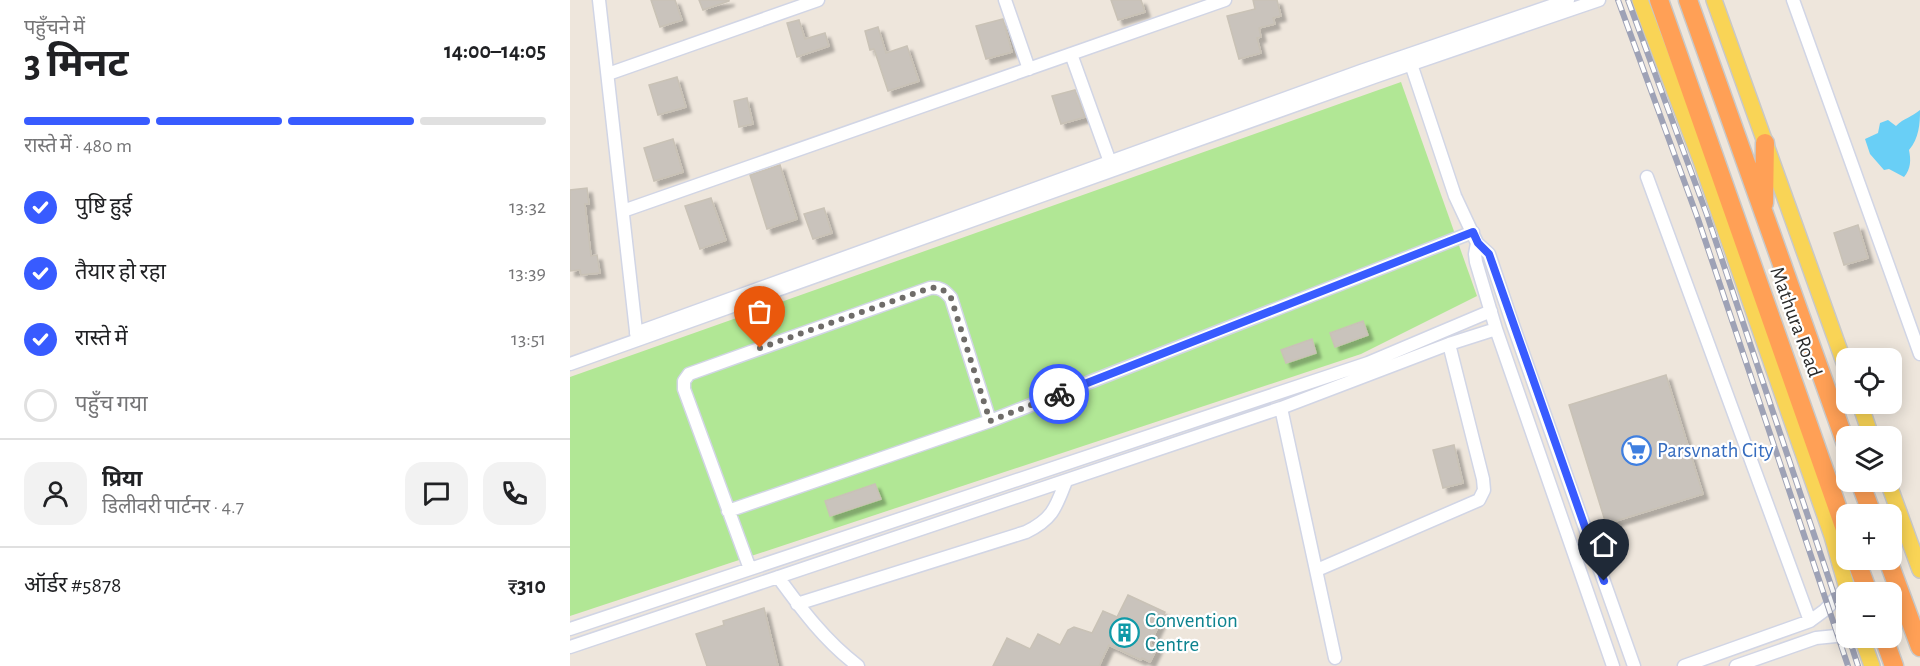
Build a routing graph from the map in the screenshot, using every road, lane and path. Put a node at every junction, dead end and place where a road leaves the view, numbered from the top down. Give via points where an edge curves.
1 (599, 0) edge
2 (818, 0) edge
3 (1005, 0) edge
4 (1225, 0) edge
5 (1568, 0) edge
6 (1599, 0) edge
7 (1639, 0) edge
8 (1659, 0) edge
9 (1688, 0) edge
10 (1714, 0) edge
11 (1793, 0) edge
12 (1071, 54) junction
13 (1411, 59) junction
14 (1029, 69) junction
15 (608, 74) junction
16 (1765, 143) junction
17 (1706, 154) junction
18 (1110, 162) junction
19 (1647, 177) dead end
20 (623, 212) junction
21 (1763, 214) junction
22 (1475, 237) junction
23 (1491, 311) junction
24 (1497, 329) junction
25 (637, 337) junction
26 (1917, 337) edge
27 (1449, 344) junction
28 (1839, 348) edge
29 (1920, 354) edge
30 (570, 356) edge
31 (570, 364) edge
32 (1281, 408) junction
33 (990, 421) junction
34 (1840, 426) edge
35 (1066, 481) junction
36 (1892, 492) edge
37 (1836, 504) edge
38 (728, 511) junction
39 (750, 569) junction
40 (1317, 570) junction
41 (1892, 570) edge
42 (1920, 570) edge
43 (778, 577) junction
44 (1845, 582) edge
45 (1836, 600) edge
46 (798, 604) junction
47 (1810, 621) junction
48 (570, 629) edge
49 (1836, 636) edge
50 (570, 647) edge
51 (1920, 647) edge
52 (1866, 648) edge
53 (1888, 648) edge
54 (1335, 658) dead end
55 (858, 666) edge
56 (1613, 666) edge
57 (1634, 666) edge
58 (1684, 666) edge
59 (1736, 666) edge
60 (1872, 666) edge
61 (1894, 666) edge

1 - 15 street
2 - 15 street
3 - 14 street
4 - 12 street
5 - 13 street
6 - 13 street
7 - 17 main road
8 - 17 highway, Mathura Road
9 - 21 highway, Mathura Road
10 - 16 main road
11 - 26 street
12 - 14 street
12 - 18 street
13 - 18 street
13 - 22 street via 1448,179
13 - 25 street
14 - 20 street
15 - 20 street
16 - 21 highway
16 - 28 main road
17 - 37 highway, Mathura Road via 1727,196
17 - 44 main road
18 - 25 street
19 - 47 street
20 - 25 street
21 - 34 highway, Mathura Road
22 - 23 street via 1476,262
22 - 33 street
22 - 57 street via 1489,254
23 - 24 street
23 - 39 street via 1368,363
24 - 27 street
24 - 56 street
25 - 30 street
25 - 31 street
26 - 29 street
27 - 32 street
27 - 40 street via 1483,479 1484,490 1479,500
32 - 35 street
32 - 40 street
33 - 38 street
33 - 38 street via 951,298 938,287 930,288 689,374 684,389
35 - 43 street
35 - 46 street via 1051,515 1026,532
36 - 42 main road
38 - 39 street
39 - 48 street
40 - 54 street
41 - 51 highway
43 - 46 street
43 - 50 street
45 - 47 street
46 - 55 street via 816,628
47 - 58 street
49 - 59 street via 1816,638
52 - 60 main road
53 - 61 highway

